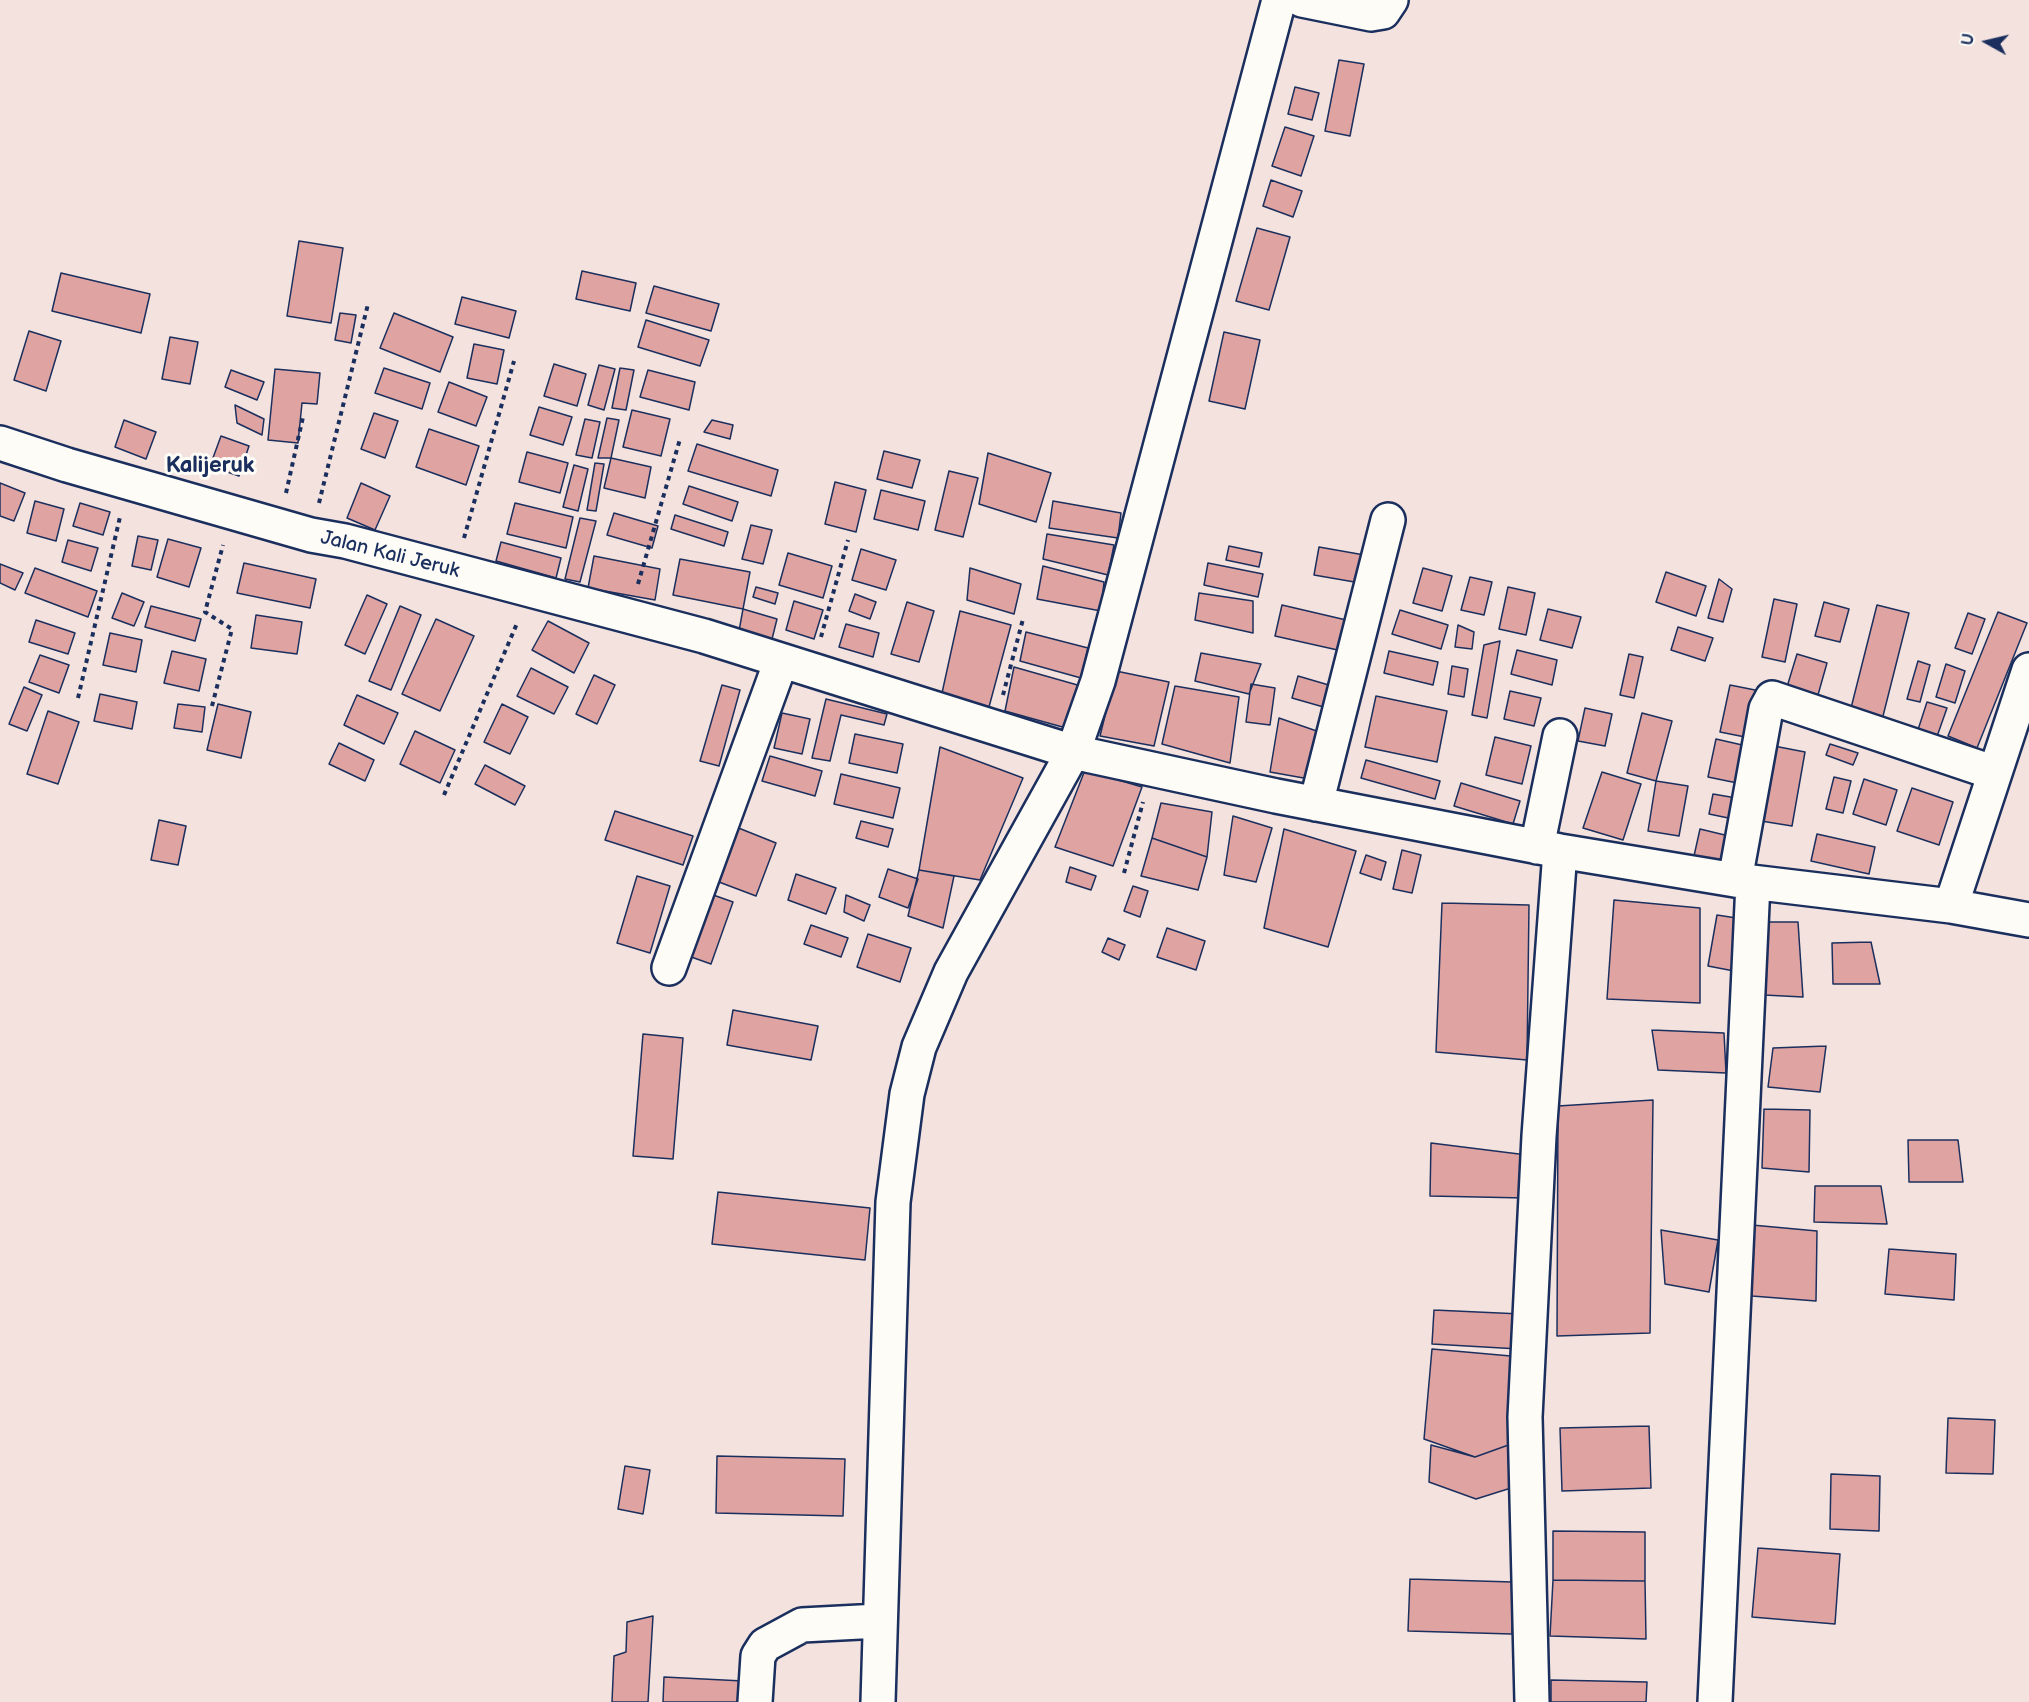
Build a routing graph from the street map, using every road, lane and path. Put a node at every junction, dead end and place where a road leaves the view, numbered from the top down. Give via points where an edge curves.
1 (1279, 0) edge
2 (1302, 0) edge
3 (1391, 0) edge
4 (368, 304) dead end
5 (514, 361) dead end
6 (303, 417) dead end
7 (680, 439) dead end
8 (0, 443) edge
9 (128, 484) junction
10 (231, 512) junction
11 (1388, 520) dead end
12 (279, 526) junction
13 (310, 535) junction
14 (848, 540) dead end
15 (455, 571) junction
16 (532, 590) junction
17 (629, 616) junction
18 (1023, 619) dead end
19 (781, 661) junction
20 (813, 670) junction
21 (2029, 670) edge
22 (78, 698) dead end
23 (212, 706) dead end
24 (994, 727) junction
25 (1560, 736) dead end
26 (1073, 752) junction
27 (1151, 770) junction
28 (1995, 773) junction
29 (444, 795) dead end
30 (1316, 804) junction
31 (1548, 849) junction
32 (1124, 873) dead end
33 (1744, 881) junction
34 (1951, 906) junction
35 (2029, 920) edge
36 (669, 968) dead end
37 (879, 1621) junction
38 (754, 1702) edge
39 (878, 1702) edge
40 (1532, 1702) edge
41 (1715, 1702) edge

1 - 26 street via 1129,571
2 - 3 street via 1371,14 1383,12
4 - 13 path
5 - 15 path
6 - 12 path
7 - 17 path
8 - 9 street, Jalan Kali Jeruk
9 - 10 street, Jalan Kali Jeruk
9 - 22 path
10 - 12 street, Jalan Kali Jeruk
10 - 23 path via 205,612 232,629
11 - 30 street
12 - 13 street, Jalan Kali Jeruk
13 - 15 street, Jalan Kali Jeruk
14 - 20 path
15 - 16 street, Jalan Kali Jeruk
16 - 17 street, Jalan Kali Jeruk
16 - 29 path
17 - 19 street, Jalan Kali Jeruk
18 - 24 path
19 - 20 street, Jalan Kali Jeruk
19 - 36 street
20 - 24 street, Jalan Kali Jeruk
21 - 28 street
24 - 26 street, Jalan Kali Jeruk
25 - 31 street
26 - 27 street, Jalan Kali Jeruk
26 - 37 street via 951,972 919,1047 907,1095 893,1202
27 - 30 street, Jalan Kali Jeruk
27 - 32 path
28 - 33 street via 1772,698 1766,709
28 - 34 street
30 - 31 street, Jalan Kali Jeruk
31 - 33 street, Jalan Kali Jeruk
31 - 40 street via 1525,1417
33 - 34 street, Jalan Kali Jeruk
33 - 41 street
34 - 35 street, Jalan Kali Jeruk
37 - 38 street via 802,1625 765,1645 758,1656
37 - 39 street

